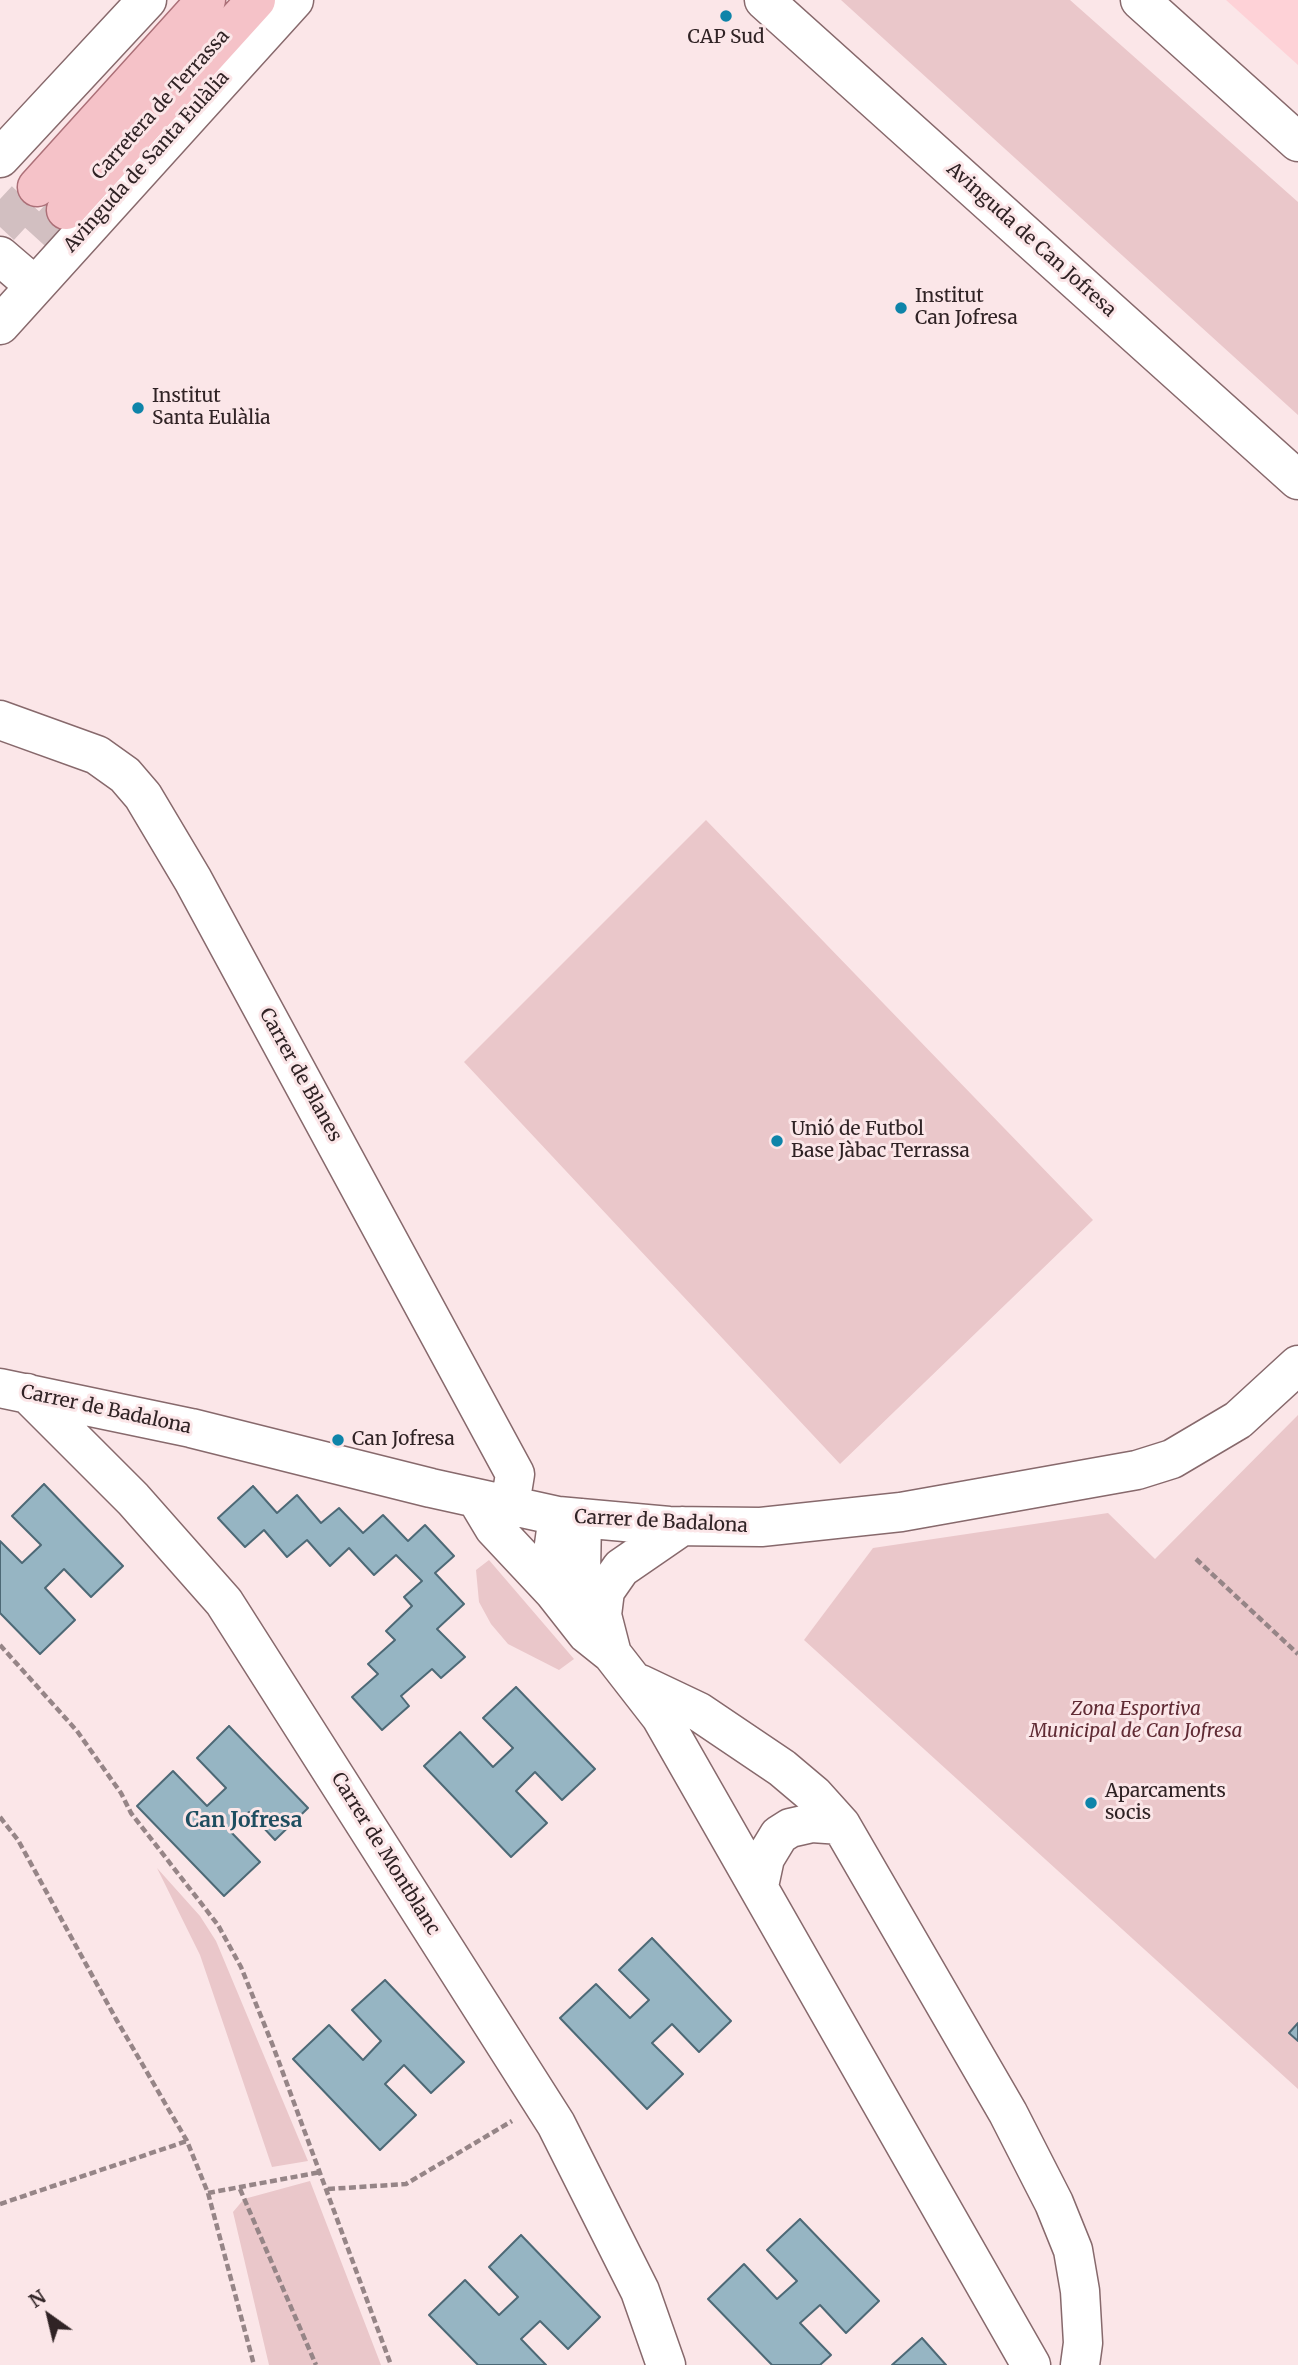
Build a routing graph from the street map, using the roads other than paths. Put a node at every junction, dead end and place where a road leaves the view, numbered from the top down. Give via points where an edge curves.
1 (147, 0) edge
2 (206, 0) edge
3 (256, 0) edge
4 (294, 0) edge
5 (764, 0) edge
6 (1140, 0) edge
7 (1298, 142) edge
8 (0, 158) edge
9 (37, 187) tunnel mouth
10 (66, 210) tunnel mouth
11 (0, 256) edge
12 (35, 286) junction
13 (0, 325) edge
14 (1298, 480) edge
15 (0, 720) edge
16 (1298, 1365) edge
17 (14, 1391) edge
18 (493, 1501) junction
19 (570, 1517) junction
20 (682, 1526) junction
21 (554, 1592) junction
22 (603, 1615) junction
23 (622, 1667) junction
24 (841, 1825) junction
25 (759, 1886) junction
26 (666, 2365) edge
27 (1031, 2365) edge
28 (1080, 2365) edge

1 - 8 street
2 - 9 main road, Carretera de Terrassa
3 - 10 main road, Carretera de Terrassa
4 - 12 street, Avinguda de Santa Eulàlia
5 - 14 street, Avinguda de Can Jofresa
6 - 7 street
11 - 12 street
12 - 13 street, Avinguda de Santa Eulàlia
15 - 18 street, Carrer de Blanes via 97,755 125,775 143,796 515,1474
16 - 20 street, Carrer de Badalona via 1264,1399 1216,1434 1172,1459 1138,1470 901,1512 761,1527
17 - 18 street, Carrer de Badalona via 191,1428
17 - 26 street, Carrer de Montblanc via 134,1499 225,1602 544,2103 640,2291
18 - 19 street, Carrer de Badalona
18 - 21 street via 494,1528
19 - 20 street, Carrer de Badalona
19 - 21 street via 551,1566
19 - 22 street via 581,1573 590,1598
20 - 22 street via 621,1568 605,1591
21 - 23 street via 587,1634
22 - 23 street
23 - 24 street via 782,1769
23 - 25 street via 661,1717
24 - 25 street via 812,1823 779,1835 765,1858
24 - 28 street via 1008,2113 1054,2203 1073,2250 1080,2291
25 - 27 street

